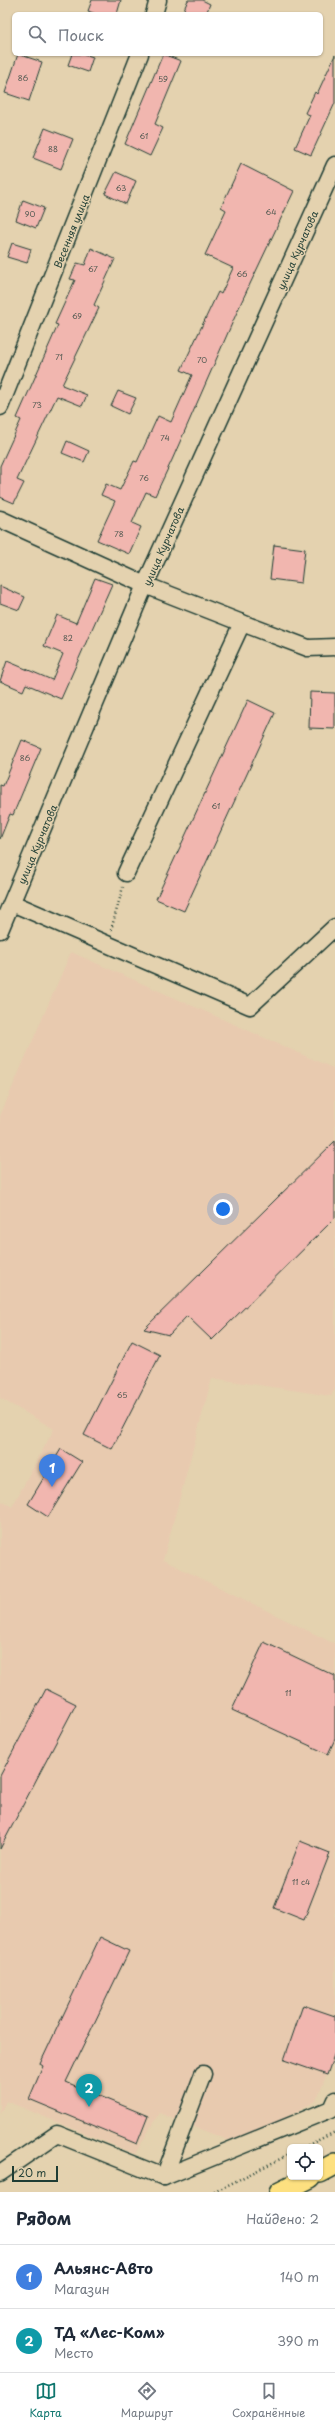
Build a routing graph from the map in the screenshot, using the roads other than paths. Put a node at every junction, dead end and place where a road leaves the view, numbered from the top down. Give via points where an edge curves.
1 (158, 0) edge
2 (155, 12) edge
3 (139, 56) edge
4 (335, 165) edge
5 (0, 407) edge
6 (0, 519) edge
7 (145, 586) junction
8 (242, 623) junction
9 (335, 647) edge
10 (126, 873) road end
11 (12, 903) junction
12 (0, 930) edge
13 (334, 930) edge
14 (202, 2074) dead end
15 (335, 2100) edge
16 (335, 2164) edge
17 (323, 2170) edge
18 (0, 2173) edge
19 (164, 2177) junction
20 (304, 2180) edge
21 (280, 2192) edge

1 - 2 street
3 - 5 street, Весенняя улица
4 - 7 street, улица Курчатова
6 - 7 street
7 - 8 street
7 - 11 street, улица Курчатова
8 - 9 street via 308,648
8 - 10 street
11 - 12 street, улица Курчатова
11 - 13 street via 250,1006
14 - 19 street
15 - 19 street via 332,2109
16 - 17 main road
18 - 19 street via 58,2134
20 - 21 main road

